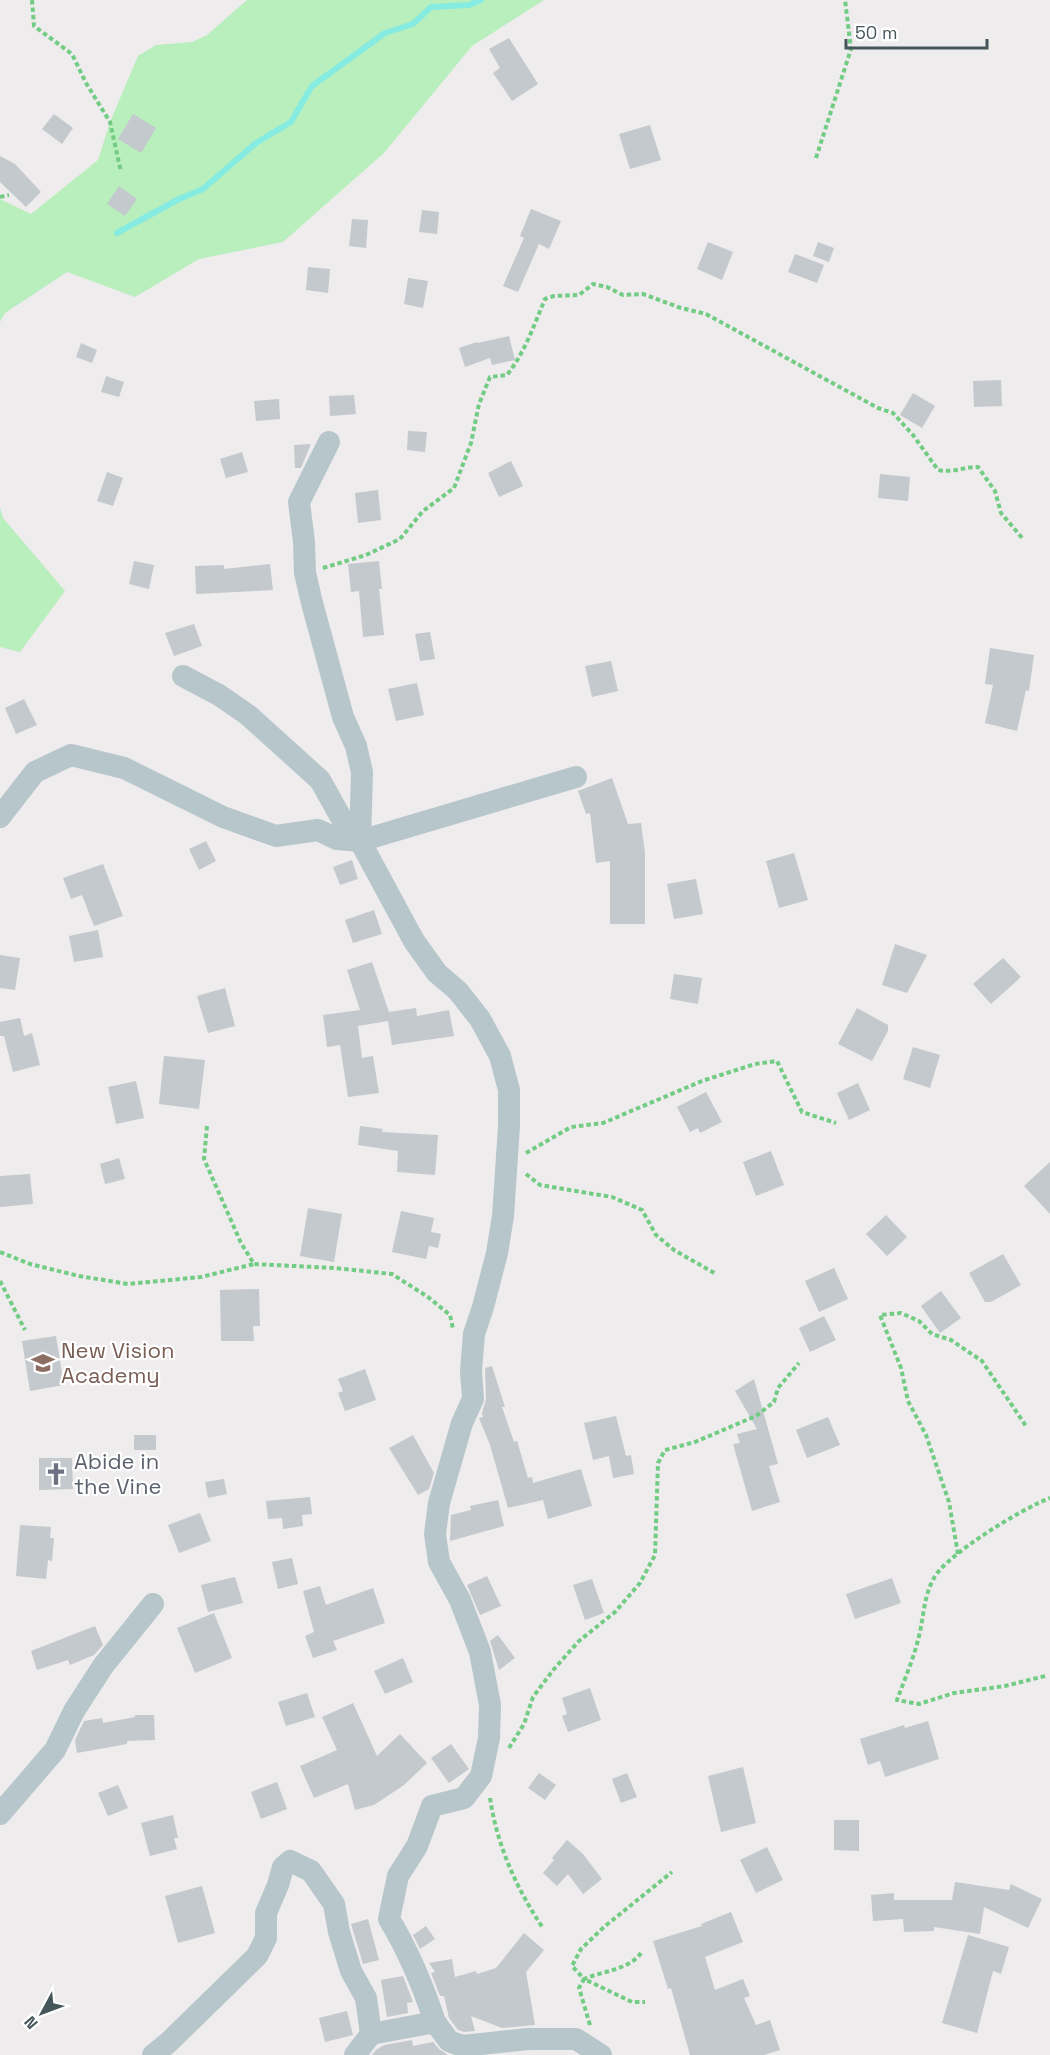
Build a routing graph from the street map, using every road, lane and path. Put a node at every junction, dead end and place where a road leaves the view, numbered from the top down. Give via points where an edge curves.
1 (32, 0) edge
2 (845, 0) edge
3 (816, 158) dead end
4 (121, 172) dead end
5 (9, 195) dead end
6 (0, 197) edge
7 (329, 442) dead end
8 (1023, 539) dead end
9 (305, 573) junction
10 (183, 676) dead end
11 (576, 777) dead end
12 (0, 817) edge
13 (356, 840) junction
14 (836, 1123) dead end
15 (207, 1125) dead end
16 (509, 1157) junction
17 (0, 1252) edge
18 (254, 1264) junction
19 (716, 1274) dead end
20 (0, 1281) edge
21 (25, 1330) dead end
22 (473, 1346) junction
23 (799, 1363) dead end
24 (1026, 1426) dead end
25 (1050, 1498) edge
26 (958, 1554) junction
27 (153, 1604) dead end
28 (1045, 1676) dead end
29 (504, 1756) dead end
30 (488, 1787) dead end
31 (0, 1814) edge
32 (672, 1872) dead end
33 (543, 1928) dead end
34 (640, 1953) dead end
35 (584, 1979) junction
36 (645, 2002) dead end
37 (435, 2022) junction
38 (370, 2034) junction
39 (600, 2053) edge
40 (153, 2055) edge
41 (355, 2055) edge

1 - 4 path via 34,26 72,54 110,122
2 - 3 path via 852,49
5 - 6 path
7 - 9 street via 299,502
8 - 9 path via 1001,513 995,491 978,467 938,470 892,413 706,314 643,294 623,295 593,284 579,295 545,299 516,364 507,375 490,377 454,488 423,511 400,539 366,555
9 - 13 street via 343,717 362,771
10 - 13 street via 219,694 248,715 320,780
11 - 13 street
12 - 13 street via 35,772 71,755 124,768 223,817 276,836 318,830 337,839
13 - 16 street via 414,941 437,973 458,991 480,1019 500,1056 509,1090
14 - 16 path via 802,1112 777,1061 702,1081 603,1123 571,1127
15 - 18 path via 204,1159
16 - 19 path via 540,1185 612,1197 642,1210 656,1235
16 - 22 street via 497,1252
17 - 18 path via 80,1276 128,1284 201,1277
18 - 22 path via 392,1274 450,1315 455,1337
20 - 21 path
22 - 37 street via 473,1399 439,1503 435,1534 439,1562 460,1600 480,1652 490,1705 489,1738 481,1776 464,1798 432,1806 417,1846 398,1876 389,1919 405,1944
23 - 29 path via 778,1388 774,1402 756,1416 695,1442 665,1450 658,1462 655,1555 640,1583 615,1612 579,1641 554,1669 533,1697 524,1724
24 - 26 path via 982,1361 951,1340 932,1334 919,1321 901,1313 880,1315 949,1502
25 - 26 path via 1009,1518
26 - 28 path via 934,1577 897,1700 919,1704 954,1693
27 - 31 street via 103,1666 54,1750
30 - 33 path via 493,1818 512,1874
32 - 35 path via 581,1949 572,1966
34 - 35 path via 636,1960 615,1970
35 - 36 path via 632,2002
35 - 39 path via 579,1988
37 - 38 street
37 - 39 street via 449,2041 462,2046 576,2039
38 - 40 street via 366,1998 351,1971 334,1904 311,1871 290,1861 283,1867 266,1913 266,1938 257,1956
38 - 41 street

